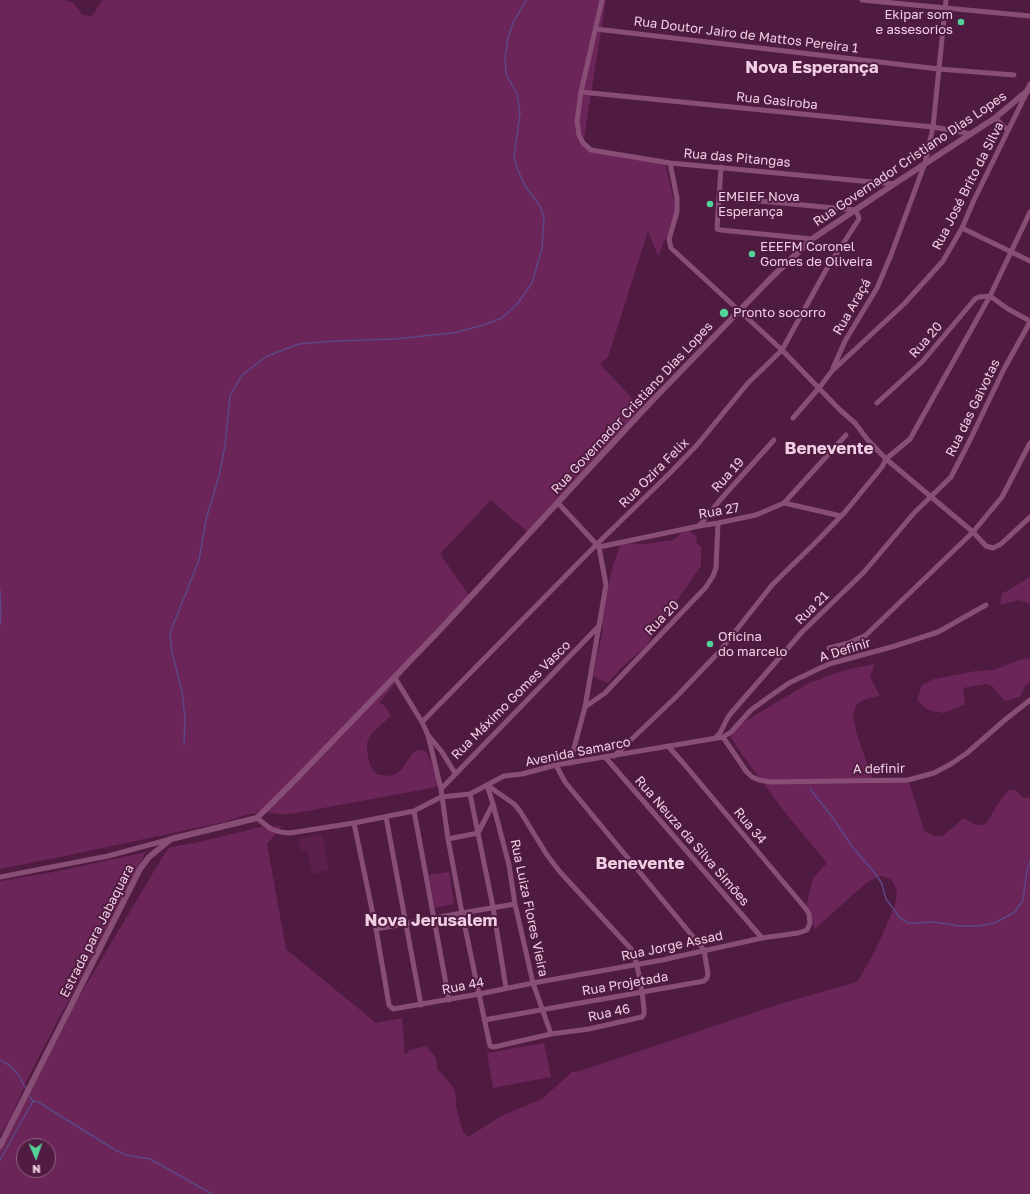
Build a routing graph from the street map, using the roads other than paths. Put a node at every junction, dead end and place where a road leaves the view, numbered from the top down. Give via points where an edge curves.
1 (602, 0) edge
2 (862, 0) edge
3 (946, 0) edge
4 (946, 8) junction
5 (1030, 16) edge
6 (596, 29) junction
7 (939, 69) junction
8 (1014, 75) dead end
9 (1029, 88) edge
10 (581, 92) junction
11 (995, 118) junction
12 (933, 127) junction
13 (1008, 130) junction
14 (971, 134) junction
15 (670, 163) junction
16 (924, 163) junction
17 (721, 167) junction
18 (894, 184) junction
19 (718, 197) junction
20 (855, 210) junction
21 (1030, 212) edge
22 (962, 228) junction
23 (812, 239) junction
24 (1011, 251) junction
25 (1030, 261) edge
26 (990, 296) junction
27 (739, 311) junction
28 (1030, 322) edge
29 (782, 350) junction
30 (832, 371) junction
31 (819, 388) junction
32 (877, 402) dead end
33 (793, 418) dead end
34 (846, 435) dead end
35 (774, 440) dead end
36 (1030, 443) edge
37 (886, 459) junction
38 (930, 497) junction
39 (784, 502) junction
40 (558, 503) junction
41 (841, 516) junction
42 (1030, 517) edge
43 (718, 523) junction
44 (699, 526) junction
45 (973, 532) junction
46 (598, 546) junction
47 (986, 605) dead end
48 (598, 627) junction
49 (829, 648) dead end
50 (395, 678) junction
51 (1030, 700) edge
52 (585, 707) junction
53 (422, 722) junction
54 (428, 735) junction
55 (723, 737) junction
56 (714, 739) junction
57 (668, 746) junction
58 (613, 757) junction
59 (606, 758) junction
60 (570, 763) junction
61 (556, 765) junction
62 (454, 773) junction
63 (487, 785) junction
64 (440, 789) junction
65 (470, 794) junction
66 (441, 797) junction
67 (493, 804) junction
68 (414, 811) junction
69 (386, 817) junction
70 (257, 818) junction
71 (354, 823) junction
72 (478, 833) junction
73 (171, 839) junction
74 (448, 839) junction
75 (0, 877) edge
76 (515, 904) junction
77 (493, 907) junction
78 (462, 913) junction
79 (434, 918) junction
80 (406, 923) junction
81 (810, 923) joint
82 (376, 929) junction
83 (762, 938) junction
84 (704, 950) junction
85 (637, 964) junction
86 (533, 982) junction
87 (506, 988) junction
88 (642, 992) junction
89 (479, 994) junction
90 (448, 1000) junction
91 (421, 1005) junction
92 (542, 1010) junction
93 (484, 1020) junction
94 (551, 1034) junction
95 (0, 1146) edge

1 - 6 street
2 - 4 street
3 - 4 street, Rua Araçá
4 - 5 street
4 - 7 street, Rua Araçá
6 - 7 street, Rua Doutor Jairo de Mattos Pereira 1
6 - 10 street
7 - 8 street, Rua Doutor Jairo de Mattos Pereira 1
7 - 12 street, Rua Araçá
9 - 11 street, Rua Governador Cristiano Dias Lopes
9 - 13 street, Rua José Brito da Silva
10 - 12 street, Rua Gasiroba
10 - 15 street, Rua das Pitangas via 577,121 579,135 591,150
11 - 13 street
11 - 14 street, Rua Governador Cristiano Dias Lopes
12 - 14 street, Rua Gasiroba
12 - 16 street, Rua Araçá
13 - 22 street, Rua José Brito da Silva
14 - 16 street, Rua Governador Cristiano Dias Lopes
15 - 17 street, Rua das Pitangas
15 - 27 street via 678,198 669,245
16 - 18 street, Rua Governador Cristiano Dias Lopes
16 - 30 street, Rua Araçá via 877,288 845,341
17 - 18 street, Rua das Pitangas
17 - 19 street
18 - 20 street, Rua Governador Cristiano Dias Lopes
19 - 20 street
19 - 23 street via 716,226 721,230
20 - 23 street, Rua Governador Cristiano Dias Lopes
20 - 29 street, Rua Ozira Felix via 859,219 826,270
21 - 24 street
22 - 24 street
22 - 30 street, Rua José Brito da Silva via 943,261 932,274
23 - 27 street, Rua Governador Cristiano Dias Lopes
24 - 25 street
24 - 26 street
26 - 28 street
26 - 32 street, Rua 20 via 975,299 922,362
26 - 37 street via 910,439
27 - 29 street
27 - 40 street, Rua Governador Cristiano Dias Lopes
28 - 38 street, Rua das Gaivotas via 1004,369 955,471
29 - 31 street
29 - 46 street, Rua Ozira Felix via 748,383 697,445
30 - 31 street, Rua José Brito da Silva
31 - 33 street, Rua José Brito da Silva
31 - 37 street via 855,422
34 - 39 street
35 - 44 street, Rua 19
36 - 45 street via 1002,497
37 - 38 street
37 - 41 street
38 - 45 street
38 - 56 street, Rua 21 via 904,523 864,572 797,638 728,716 720,733
39 - 41 street
39 - 43 street, Rua 27 via 756,515
40 - 46 street
40 - 50 street, Rua Governador Cristiano Dias Lopes
41 - 58 street via 772,585 719,652
42 - 45 street via 997,547 989,548
43 - 44 street, Rua 27
43 - 52 street, Rua 20 via 716,568 706,587 606,693
44 - 46 street, Rua 27
45 - 49 street via 866,636
46 - 48 street via 606,585
46 - 53 street, Rua Ozira Felix
47 - 55 street, A Definir via 938,632 829,664 802,677 751,710
48 - 52 street
48 - 62 street, Rua Máximo Gomes Vasco
50 - 53 street
50 - 70 street
51 - 55 street, A definir via 952,764 934,773 908,780 759,780 746,771
52 - 60 street
53 - 54 street
54 - 62 street
54 - 64 street
55 - 56 street, Avenida Samarco
56 - 57 street, Avenida Samarco
57 - 58 street, Avenida Samarco
57 - 81 street, Rua 34 via 806,909
58 - 59 street, Avenida Samarco
59 - 60 street, Avenida Samarco
59 - 83 street, Rua Neuza da Silva Simões
60 - 61 street, Avenida Samarco
61 - 63 street, Avenida Samarco via 504,776
61 - 84 street via 565,782
62 - 64 street, Rua Máximo Gomes Vasco
63 - 65 street, Avenida Samarco
63 - 67 street, Rua Luiza Flores Vieira
63 - 85 street, Rua 46 via 520,811 547,855 632,950
64 - 66 street
65 - 66 street, Avenida Samarco
65 - 72 street
66 - 68 street
66 - 74 street
67 - 72 street
67 - 76 street, Rua Luiza Flores Vieira via 509,865
68 - 69 street
68 - 79 street
69 - 71 street
69 - 80 street
70 - 71 street via 272,829 290,833
70 - 73 street, Estrada para Jabaquara
71 - 82 street
72 - 74 street
72 - 77 street
73 - 75 street via 108,856
73 - 95 street, Estrada para Jabaquara via 149,857 140,869
74 - 78 street
76 - 77 street
76 - 86 street, Rua Luiza Flores Vieira
77 - 78 street
77 - 87 street
78 - 79 street
78 - 89 street
79 - 80 street
79 - 90 street
80 - 82 street
80 - 91 street
81 - 83 street, Rua Jorge Assad via 803,932
82 - 91 street, Rua 44 via 389,1005 396,1009
83 - 84 street, Rua Jorge Assad
84 - 85 street, Rua Jorge Assad
84 - 88 street, Rua Projetada via 707,978 700,982
85 - 86 street, Rua Jorge Assad
85 - 88 street, Rua 46
86 - 87 street, Rua 44
86 - 92 street, Rua Luiza Flores Vieira
87 - 89 street, Rua 44
88 - 92 street, Rua Projetada
88 - 94 street, Rua 46 via 642,1017 589,1029
89 - 90 street, Rua 44
89 - 93 street
90 - 91 street, Rua 44
92 - 93 street, Rua Projetada
92 - 94 street, Rua Luiza Flores Vieira
93 - 94 street via 489,1044 492,1047

